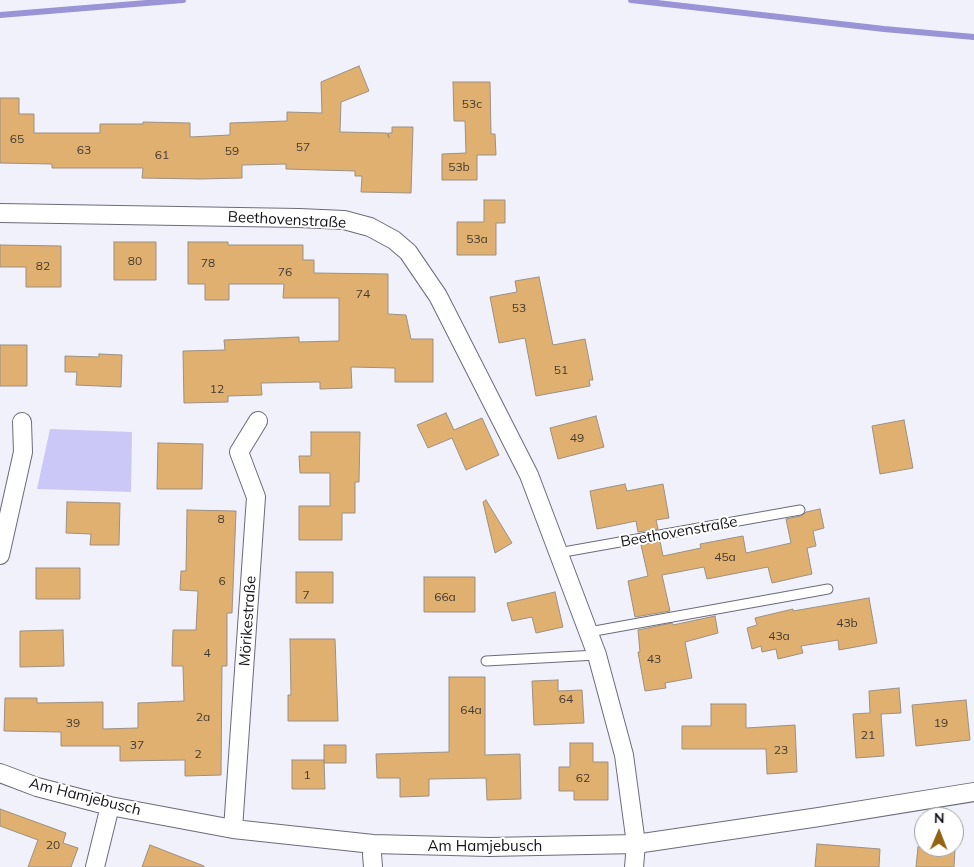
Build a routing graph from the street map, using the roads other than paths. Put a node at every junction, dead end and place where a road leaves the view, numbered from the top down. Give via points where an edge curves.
1 (0, 213) edge
2 (258, 421) dead end
3 (22, 422) dead end
4 (800, 510) dead end
5 (558, 553) junction
6 (0, 555) edge
7 (828, 589) dead end
8 (589, 632) junction
9 (598, 655) junction
10 (486, 661) dead end
11 (0, 774) edge
12 (974, 792) edge
13 (110, 806) junction
14 (233, 829) junction
15 (373, 844) junction
16 (636, 844) junction
17 (94, 867) edge
18 (373, 867) edge
19 (634, 867) edge

1 - 5 street, Beethovenstraße via 344,220 370,227 394,240 408,252 438,296 529,475
2 - 14 street, Mörikestraße via 239,452 256,497
3 - 6 street via 23,452
4 - 5 lane, Beethovenstraße
5 - 8 street, Beethovenstraße
7 - 8 lane
8 - 9 street, Beethovenstraße
9 - 10 lane
9 - 16 street, Beethovenstraße via 624,755
11 - 13 street, Am Hamjebusch
12 - 16 street, Am Hamjebusch
13 - 14 street, Am Hamjebusch
13 - 17 street
14 - 15 street, Am Hamjebusch
15 - 16 street, Am Hamjebusch via 489,847
15 - 18 street
16 - 19 street, Beethovenstraße

